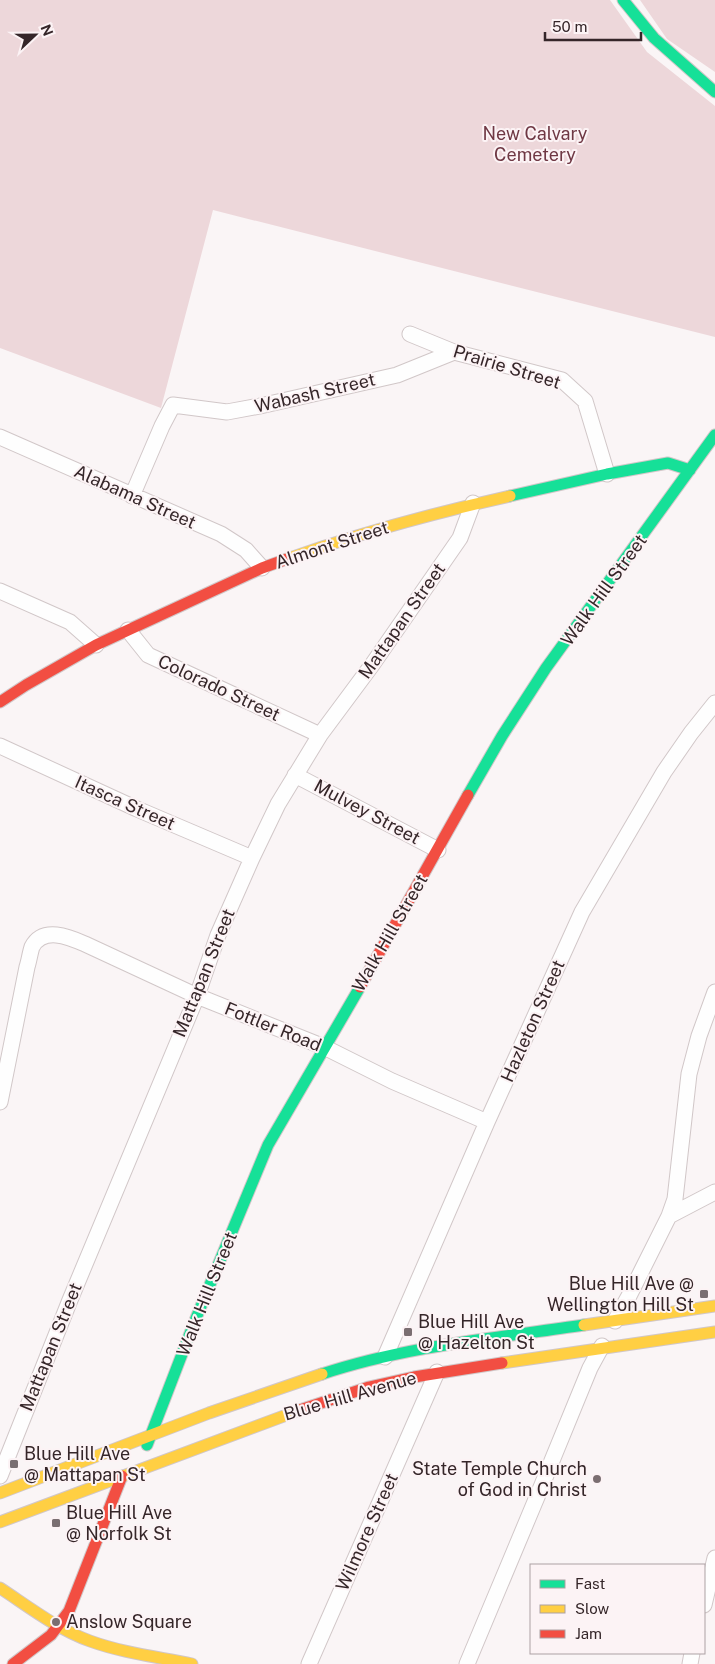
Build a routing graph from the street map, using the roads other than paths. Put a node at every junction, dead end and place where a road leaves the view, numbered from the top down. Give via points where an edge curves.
1 (623, 0) edge
2 (715, 92) edge
3 (410, 334) dead end
4 (454, 352) junction
5 (715, 435) edge
6 (0, 437) edge
7 (690, 470) junction
8 (606, 474) junction
9 (132, 496) junction
10 (473, 503) junction
11 (262, 568) junction
12 (0, 591) edge
13 (128, 630) junction
14 (96, 645) junction
15 (0, 702) edge
16 (715, 703) edge
17 (320, 735) junction
18 (0, 746) edge
19 (295, 775) junction
20 (438, 850) junction
21 (252, 858) junction
22 (715, 992) edge
23 (197, 996) junction
24 (324, 1047) junction
25 (0, 1102) edge
26 (487, 1122) junction
27 (715, 1192) edge
28 (669, 1216) junction
29 (715, 1306) edge
30 (616, 1320) junction
31 (715, 1332) edge
32 (601, 1348) junction
33 (385, 1357) junction
34 (436, 1372) junction
35 (151, 1435) junction
36 (136, 1470) junction
37 (0, 1476) edge
38 (122, 1476) junction
39 (0, 1493) edge
40 (0, 1522) edge
41 (715, 1558) edge
42 (0, 1588) edge
43 (705, 1601) edge
44 (60, 1626) junction
45 (12, 1664) edge
46 (192, 1664) edge
47 (309, 1664) edge
48 (467, 1664) edge

1 - 2 main road via 654,38
3 - 4 street, Prairie Street
4 - 8 street, Prairie Street via 562,380 585,401
4 - 9 street, Wabash Street via 397,375 260,406 227,412 172,405
5 - 7 main road, Walk Hill Street
6 - 9 street, Alabama Street
7 - 8 main road, Almont Street via 668,463
7 - 20 main road, Walk Hill Street via 536,683
8 - 10 main road, Almont Street
9 - 11 street, Alabama Street via 221,534 246,550
10 - 11 main road, Almont Street via 334,542
10 - 17 street, Mattapan Street via 460,538
11 - 13 main road, Almont Street
12 - 14 street via 70,622
13 - 14 main road, Almont Street
13 - 17 street, Colorado Street via 148,655
14 - 15 main road, Almont Street
16 - 26 street, Hazleton Street via 664,772 582,912
17 - 19 street, Mattapan Street
18 - 21 street, Itasca Street
19 - 20 street, Mulvey Street
19 - 21 street, Mattapan Street
20 - 24 main road, Walk Hill Street
21 - 23 street, Mattapan Street via 218,935
22 - 28 street via 689,1074 674,1199
23 - 24 street, Fottler Road
23 - 25 street, Fottler Road via 68,937 57,935 39,940 32,947 27,966
23 - 37 street, Mattapan Street via 81,1272
24 - 26 street, Fottler Road
24 - 35 main road, Walk Hill Street via 268,1145
26 - 33 street, Hazleton Street
27 - 28 street
28 - 30 street
29 - 30 main road, Blue Hill Avenue
30 - 32 street
30 - 33 main road, Blue Hill Avenue
31 - 32 main road, Blue Hill Avenue
32 - 34 main road, Blue Hill Avenue
32 - 48 street
33 - 35 main road, Blue Hill Avenue via 300,1381
34 - 36 main road, Blue Hill Avenue via 333,1398
34 - 47 street, Wilmore Street
35 - 36 main road, Walk Hill Street
35 - 39 main road, Blue Hill Avenue
36 - 38 main road, Blue Hill Avenue
38 - 40 main road, Blue Hill Avenue
38 - 44 main road via 70,1611
41 - 43 street
42 - 44 main road
44 - 45 main road via 48,1639
44 - 46 main road via 96,1644

